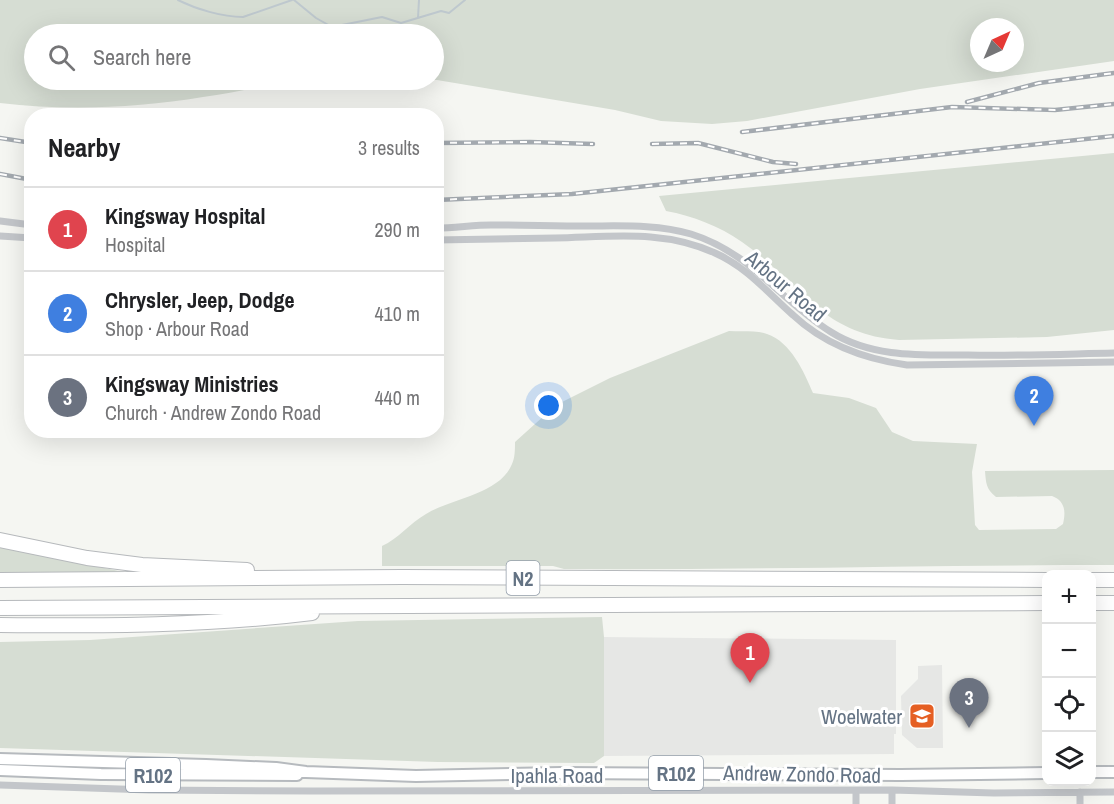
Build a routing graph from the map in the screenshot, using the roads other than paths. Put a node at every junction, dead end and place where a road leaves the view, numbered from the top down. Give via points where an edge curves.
1 (0, 221) edge
2 (24, 224) edge
3 (444, 228) edge
4 (0, 236) edge
5 (24, 238) edge
6 (444, 240) edge
7 (1114, 353) edge
8 (1114, 362) edge
9 (0, 540) edge
10 (402, 577) junction
11 (0, 580) edge
12 (1042, 580) edge
13 (1096, 580) edge
14 (1114, 580) edge
15 (1042, 603) edge
16 (1096, 603) edge
17 (1114, 603) edge
18 (378, 605) junction
19 (0, 608) edge
20 (0, 626) edge
21 (0, 759) edge
22 (0, 770) edge
23 (206, 770) junction
24 (1096, 772) edge
25 (1114, 772) edge
26 (1042, 773) edge
27 (0, 785) edge
28 (204, 789) junction
29 (892, 790) junction
30 (856, 791) junction
31 (1080, 792) junction
32 (1114, 792) edge
33 (856, 804) edge
34 (892, 804) edge
35 (1080, 804) edge

1 - 2 street
3 - 7 street, Arbour Road via 662,227 692,234 743,259 801,312 834,334 864,347 900,355
4 - 5 street
6 - 8 street, Arbour Road via 617,235 670,238 716,253 738,265 811,330 855,354 879,361 907,365
9 - 10 highway via 142,565
10 - 11 highway, N2
10 - 12 highway, N2
13 - 14 highway
15 - 18 highway, N2
16 - 17 highway
18 - 19 highway, N2
18 - 20 highway via 252,621
21 - 23 main road, Andrew Zondo Road / R102
22 - 23 main road, Andrew Zondo Road / R102
23 - 26 main road, Andrew Zondo Road / R102 via 288,776 306,772 416,776
23 - 28 street
24 - 25 main road
27 - 28 street, Ipahla Road
28 - 30 street, Ipahla Road
29 - 30 street, Ipahla Road
29 - 31 street, Ipahla Road
29 - 34 street
30 - 33 street
31 - 32 street, Ipahla Road
31 - 35 street

